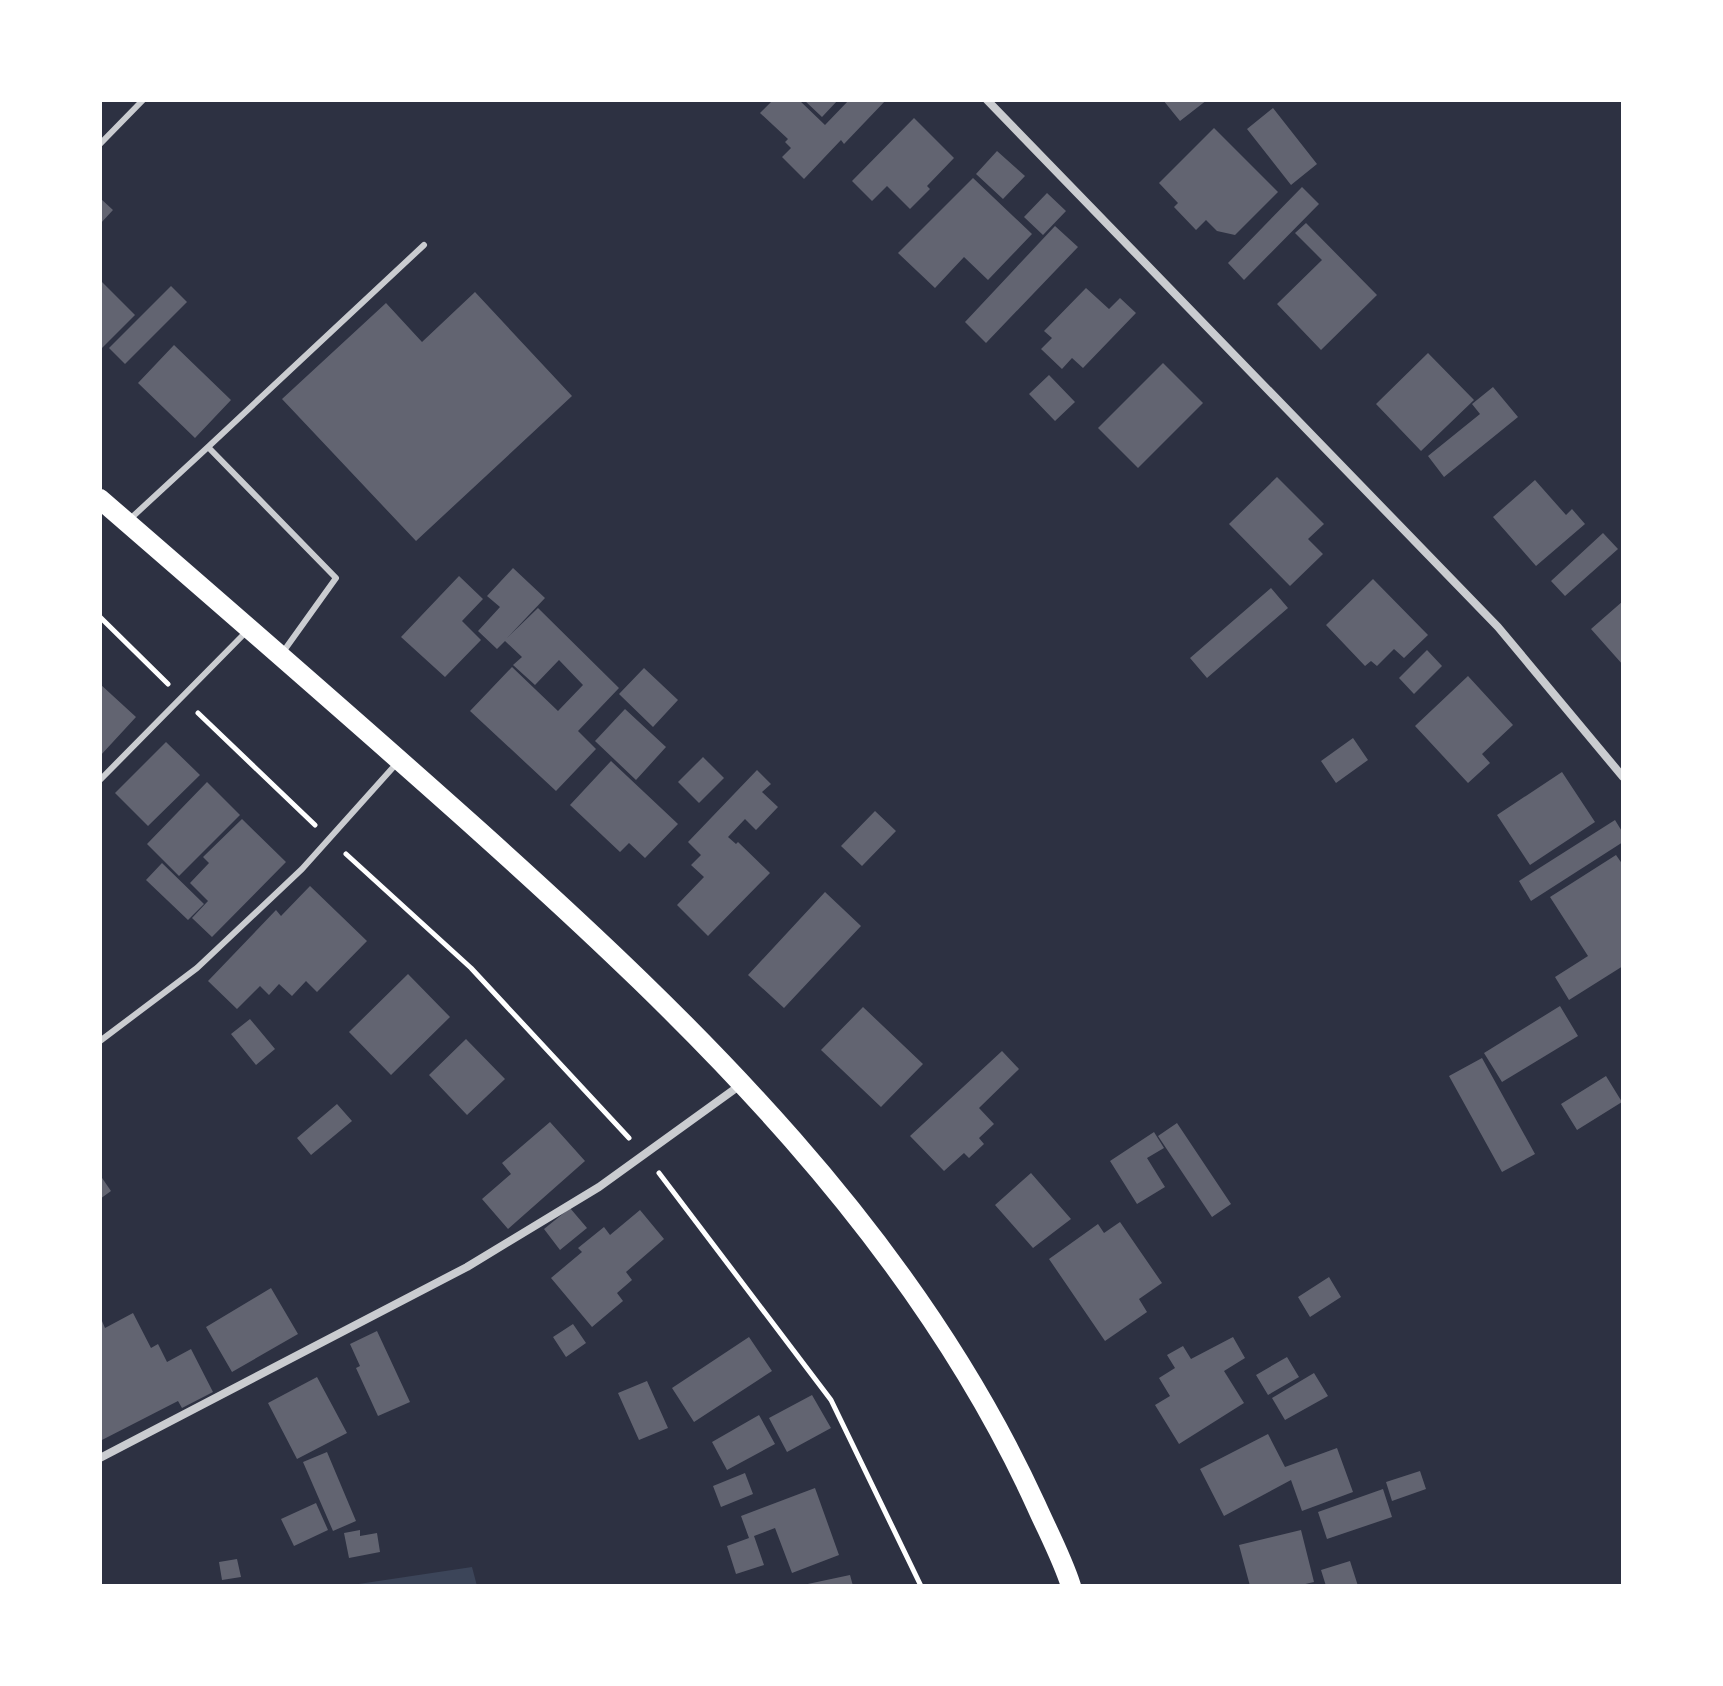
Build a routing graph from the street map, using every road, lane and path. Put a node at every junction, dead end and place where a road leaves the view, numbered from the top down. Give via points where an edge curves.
1 (143, 100) edge
2 (987, 100) edge
3 (100, 144) edge
4 (424, 245) dead end
5 (208, 447) junction
6 (100, 499) edge
7 (127, 522) junction
8 (100, 617) edge
9 (250, 628) junction
10 (281, 655) junction
11 (181, 697) junction
12 (400, 760) junction
13 (1623, 777) edge
14 (100, 780) edge
15 (329, 839) junction
16 (100, 1041) edge
17 (743, 1083) junction
18 (645, 1154) junction
19 (100, 1458) edge
20 (921, 1586) edge
21 (1071, 1586) edge

1 - 3 lane
2 - 13 street via 1498,627
4 - 5 lane
5 - 7 lane
5 - 10 lane via 336,578
6 - 7 main road
7 - 9 main road
8 - 11 path
9 - 10 main road
9 - 11 lane
10 - 12 main road
11 - 14 lane
11 - 15 path
12 - 15 lane
12 - 17 main road via 637,975
15 - 16 lane via 197,968
15 - 18 path via 471,968
17 - 18 street
17 - 21 main road via 830,1182 937,1323 1011,1450
18 - 19 street via 467,1267
18 - 20 path via 831,1400

